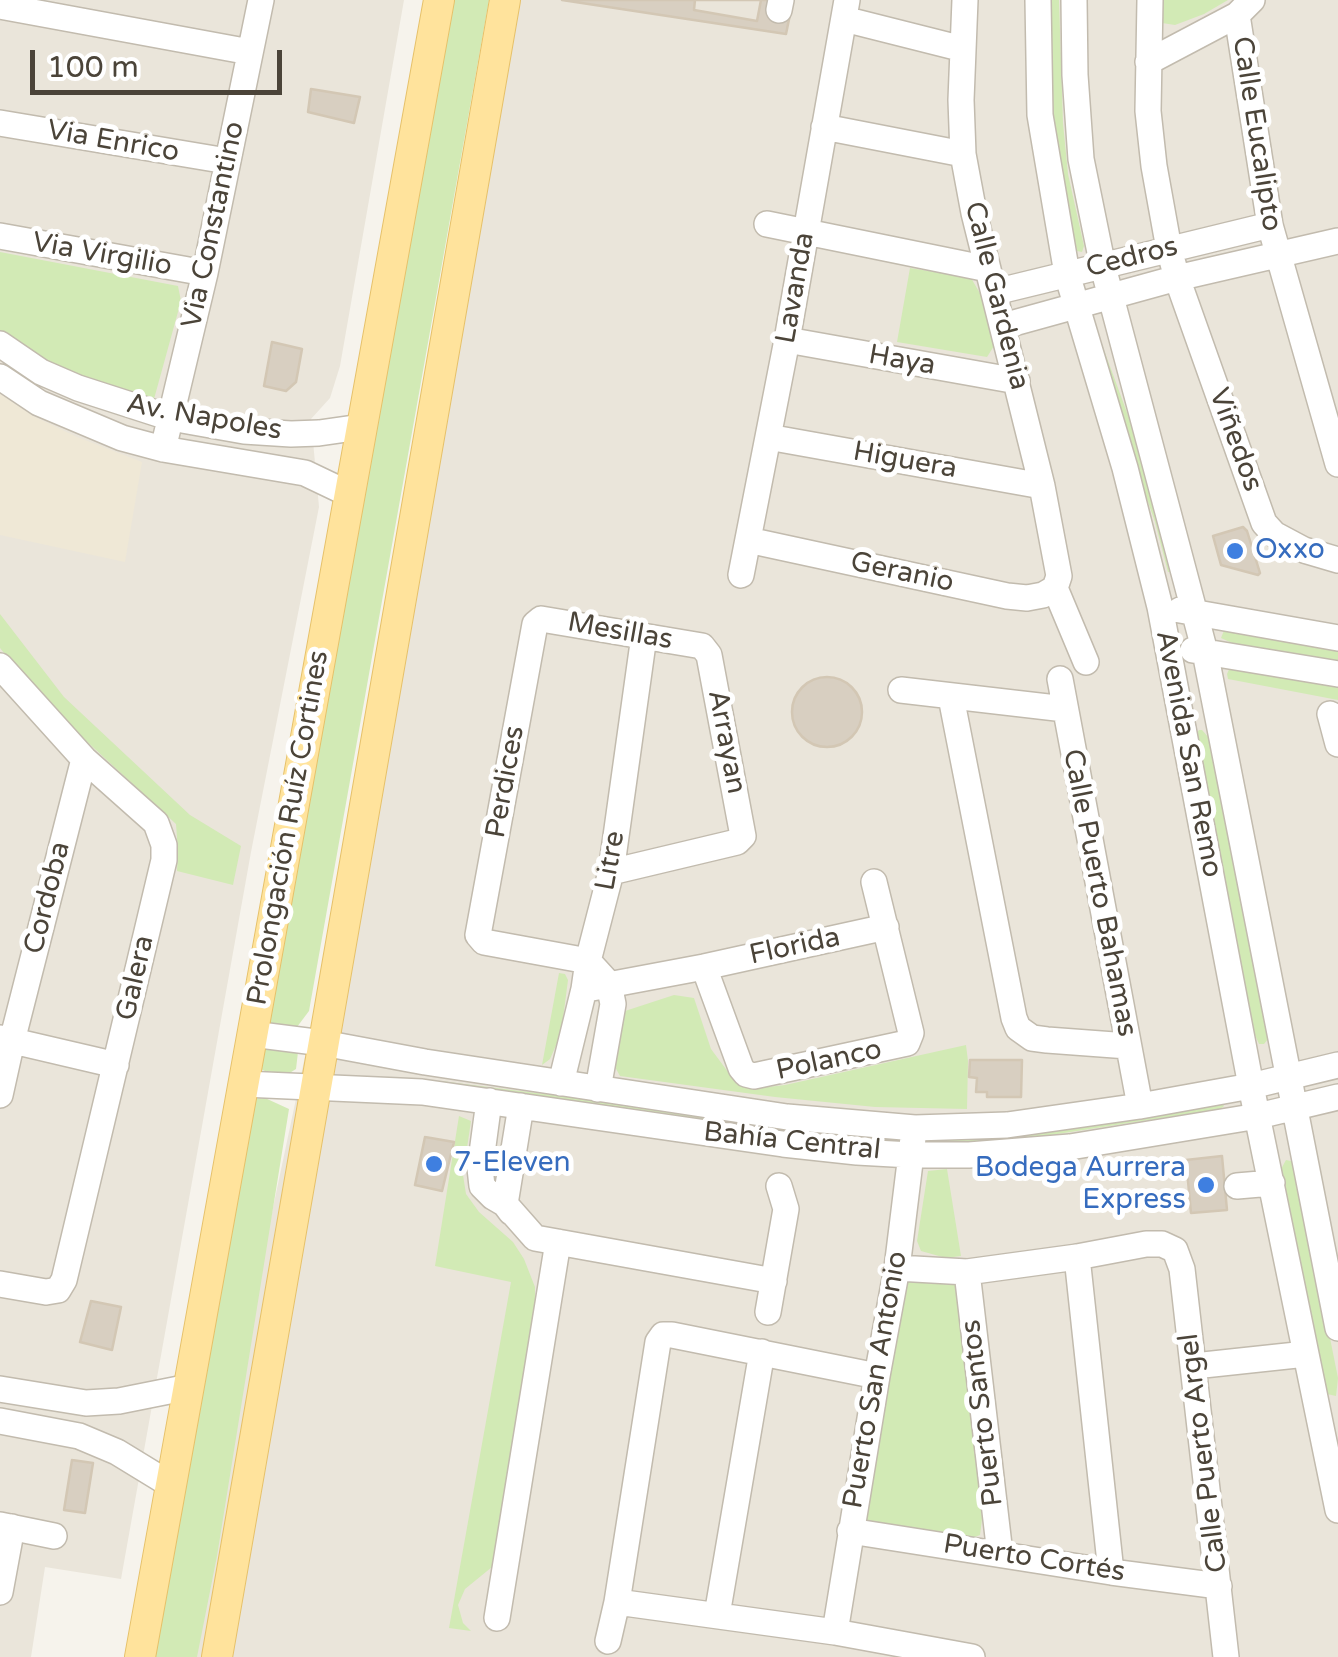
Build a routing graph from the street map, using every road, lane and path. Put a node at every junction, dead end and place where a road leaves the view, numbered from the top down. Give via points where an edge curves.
1 (261, 0) edge
2 (439, 0) edge
3 (504, 0) edge
4 (965, 0) edge
5 (1038, 0) edge
6 (1074, 0) edge
7 (1150, 0) edge
8 (0, 6) edge
9 (1244, 7) edge
10 (845, 10) edge
11 (963, 49) junction
12 (250, 52) junction
13 (1148, 62) junction
14 (0, 123) edge
15 (824, 127) junction
16 (963, 154) junction
17 (227, 162) junction
18 (767, 224) dead end
19 (1270, 225) junction
20 (806, 233) junction
21 (0, 236) edge
22 (1338, 241) edge
23 (1169, 249) junction
24 (1277, 254) junction
25 (1103, 267) junction
26 (205, 273) junction
27 (1066, 274) junction
28 (1177, 278) junction
29 (992, 281) junction
30 (1111, 296) junction
31 (1076, 306) junction
32 (1004, 326) junction
33 (787, 340) junction
34 (0, 344) edge
35 (0, 377) edge
36 (1018, 381) junction
37 (170, 418) junction
38 (361, 427) junction
39 (768, 437) junction
40 (163, 449) junction
41 (1338, 464) edge
42 (1042, 486) junction
43 (349, 494) junction
44 (748, 540) junction
45 (1338, 560) edge
46 (741, 575) dead end
47 (1054, 588) junction
48 (1160, 607) junction
49 (1196, 612) junction
50 (535, 624) joint
51 (644, 636) junction
52 (1338, 638) edge
53 (1168, 647) junction
54 (706, 649) joint
55 (1205, 652) junction
56 (1086, 662) dead end
57 (0, 666) edge
58 (1338, 674) edge
59 (1060, 678) dead end
60 (900, 690) dead end
61 (951, 697) junction
62 (1064, 709) junction
63 (1330, 714) dead end
64 (1338, 744) edge
65 (84, 760) junction
66 (611, 872) junction
67 (874, 882) dead end
68 (886, 927) junction
69 (588, 961) junction
70 (704, 967) junction
71 (596, 987) junction
72 (252, 1034) junction
73 (6, 1040) edge
74 (323, 1043) junction
75 (1128, 1046) junction
76 (426, 1062) junction
77 (116, 1065) junction
78 (1338, 1065) edge
79 (1288, 1078) junction
80 (562, 1083) junction
81 (244, 1084) junction
82 (1251, 1086) junction
83 (315, 1088) junction
84 (598, 1089) junction
85 (422, 1092) junction
86 (0, 1095) edge
87 (1338, 1097) edge
88 (490, 1101) junction
89 (521, 1106) junction
90 (1140, 1106) junction
91 (1295, 1109) junction
92 (1258, 1116) junction
93 (787, 1117) junction
94 (914, 1128) junction
95 (782, 1144) junction
96 (911, 1155) junction
97 (1272, 1182) junction
98 (778, 1186) dead end
99 (1238, 1186) dead end
100 (509, 1210) junction
101 (558, 1242) junction
102 (1077, 1257) junction
103 (898, 1268) junction
104 (967, 1272) junction
105 (774, 1281) junction
106 (0, 1284) edge
107 (768, 1312) dead end
108 (1338, 1328) edge
109 (762, 1352) junction
110 (1306, 1354) junction
111 (1194, 1366) junction
112 (877, 1376) junction
113 (190, 1387) junction
114 (0, 1389) edge
115 (86, 1403) junction
116 (0, 1420) edge
117 (1330, 1432) edge
118 (79, 1436) junction
119 (171, 1485) junction
120 (1338, 1510) edge
121 (6, 1526) edge
122 (850, 1530) junction
123 (54, 1536) dead end
124 (1000, 1554) junction
125 (1111, 1572) junction
126 (1219, 1586) junction
127 (0, 1592) edge
128 (617, 1602) junction
129 (717, 1615) junction
130 (497, 1618) dead end
131 (835, 1632) junction
132 (608, 1641) dead end
133 (140, 1657) edge
134 (217, 1657) edge
135 (972, 1657) edge
136 (1226, 1657) edge

1 - 12 street, Via Constantino
2 - 38 main road, Prolongación Ruíz Cortines
3 - 74 main road
4 - 11 street, Calle Gardenia
5 - 27 street, Avenida San Remo via 1040,115
6 - 25 street, Avenida San Remo via 1081,159
7 - 13 street, Viñedos
8 - 12 street
9 - 13 street
9 - 19 street, Calle Eucalipto
10 - 11 street
10 - 15 street, Lavanda
11 - 16 street, Calle Gardenia
12 - 17 street, Via Constantino
13 - 23 street, Viñedos via 1154,166
14 - 17 street, Via Enrico
15 - 16 street
15 - 20 street, Lavanda
16 - 29 street, Calle Gardenia
17 - 26 street, Via Constantino
18 - 20 street
19 - 23 street, Cedros
19 - 24 street, Calle Eucalipto
20 - 29 street
20 - 33 street, Lavanda
21 - 26 street, Via Virgilio
22 - 24 street, Cedros
23 - 25 street, Cedros
23 - 28 street, Viñedos
24 - 28 street, Cedros
24 - 41 street, Calle Eucalipto
25 - 27 street, Cedros
25 - 30 street, Avenida San Remo
26 - 37 street, Via Constantino
27 - 29 street, Cedros
27 - 31 street, Avenida San Remo
28 - 30 street, Cedros
28 - 45 street, Viñedos via 1264,523 1304,550
29 - 32 street, Calle Gardenia
30 - 31 street, Cedros
30 - 49 street, Avenida San Remo
31 - 32 street, Cedros
31 - 48 street, Avenida San Remo
32 - 36 street, Calle Gardenia
33 - 36 street, Haya
33 - 39 street, Lavanda
34 - 37 street, Av. Napoles via 41,372
35 - 40 street, Av. Napoles via 71,418
36 - 42 street, Calle Gardenia
37 - 38 street, Av. Napoles via 292,434
37 - 40 street, Via Constantino
38 - 43 main road, Prolongación Ruíz Cortines
39 - 42 street, Higuera
39 - 44 street, Lavanda
40 - 43 street, Av. Napoles via 305,473
42 - 47 street, Calle Gardenia via 1059,576
43 - 72 main road, Prolongación Ruíz Cortines
44 - 46 street, Lavanda
44 - 47 street, Geranio via 1006,596 1026,598
47 - 56 street
48 - 49 street
48 - 53 street, Avenida San Remo
49 - 52 street
49 - 55 street, Avenida San Remo
50 - 51 street, Mesillas via 546,620
50 - 69 street, Perdices via 478,934 484,942
51 - 54 street, Mesillas
51 - 66 street, Litre
53 - 55 street
53 - 82 street, Avenida San Remo
54 - 66 street, Arrayan via 743,836
55 - 58 street
55 - 79 street, Avenida San Remo
57 - 65 street, Galera
59 - 62 street, Calle Puerto Bahamas
60 - 61 street
61 - 62 street
61 - 75 street via 1018,1028 1032,1038
62 - 75 street, Calle Puerto Bahamas
63 - 64 street
65 - 73 street, Cordoba
65 - 77 street, Galera via 156,823 164,846
66 - 69 street, Litre
67 - 68 street
68 - 70 street, Florida
68 - 70 street, Polanco via 908,1043 746,1074
69 - 71 street
70 - 71 street, Florida
71 - 80 street
71 - 84 street via 612,1004
72 - 74 street, Bahía Central
72 - 81 main road, Prolongación Ruíz Cortines
73 - 77 street
73 - 86 street, Cordoba
74 - 76 street, Bahía Central
74 - 83 main road
75 - 90 street, Calle Puerto Bahamas
76 - 80 street, Bahía Central
76 - 85 street
77 - 106 street, Galera via 64,1280 46,1292
78 - 79 street, Bahía Central
79 - 82 street, Bahía Central
79 - 91 street, Avenida San Remo
80 - 84 street, Bahía Central
81 - 83 street, Bahía Central
81 - 113 main road, Prolongación Ruíz Cortines
82 - 90 street, Bahía Central
82 - 92 street, Avenida San Remo
83 - 85 street, Bahía Central
83 - 134 main road
84 - 93 street, Bahía Central
85 - 88 street, Bahía Central
87 - 91 street, Bahía Central
88 - 89 street, Bahía Central
88 - 100 street via 482,1186
89 - 95 street, Bahía Central
89 - 100 street
90 - 94 street, Bahía Central via 1006,1125
91 - 92 street, Bahía Central
91 - 108 street, Avenida San Remo
92 - 96 street, Bahía Central via 1070,1148
92 - 97 street, Avenida San Remo
93 - 94 street, Bahía Central
93 - 95 street
94 - 96 street, Puerto San Antonio
95 - 96 street, Bahía Central
96 - 103 street, Puerto San Antonio
97 - 99 street
97 - 110 street, Avenida San Remo
98 - 105 street via 786,1209
100 - 101 street via 535,1238
101 - 105 street
101 - 130 street
102 - 104 street
102 - 111 street, Calle Puerto Argel via 1146,1244 1175,1250
102 - 125 street
103 - 104 street
103 - 112 street, Puerto San Antonio
104 - 124 street, Puerto Santos
105 - 107 street
109 - 112 street
109 - 128 street via 662,1335
109 - 129 street
110 - 111 street
110 - 117 street, Avenida San Remo
111 - 126 street, Calle Puerto Argel
112 - 122 street, Puerto San Antonio
113 - 115 street
113 - 119 main road, Prolongación Ruíz Cortines
114 - 115 street
115 - 118 street
116 - 118 street
117 - 120 street, Avenida San Remo
118 - 119 street
119 - 133 main road, Prolongación Ruíz Cortines
121 - 123 street
121 - 127 street
122 - 124 street, Puerto Cortés
122 - 131 street, Puerto San Antonio
124 - 125 street, Puerto Cortés
125 - 126 street, Puerto Cortés
126 - 136 street, Calle Puerto Argel
128 - 129 street
128 - 132 street
129 - 131 street
131 - 135 street

